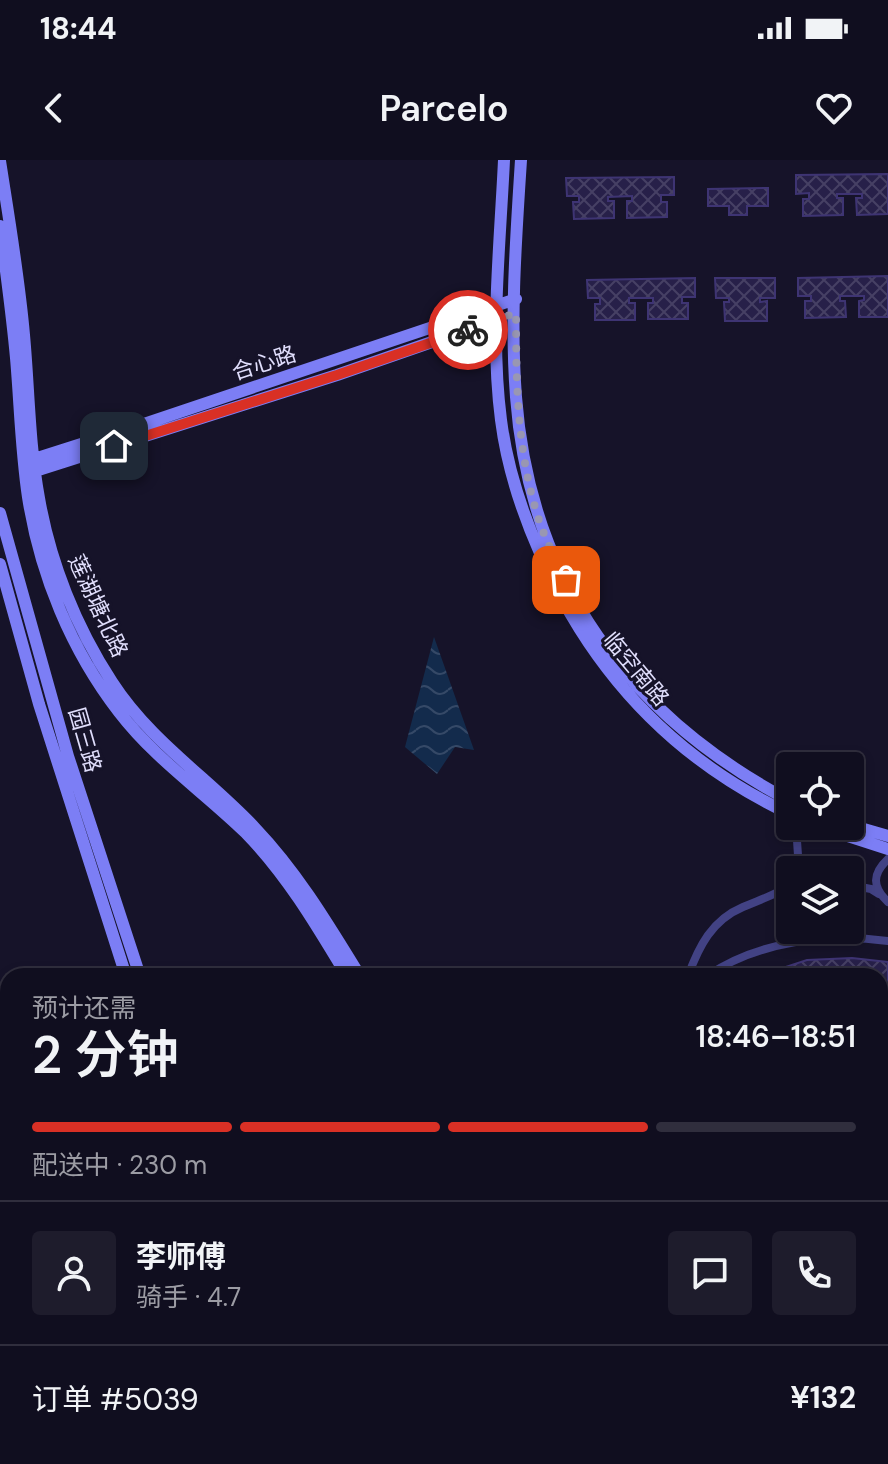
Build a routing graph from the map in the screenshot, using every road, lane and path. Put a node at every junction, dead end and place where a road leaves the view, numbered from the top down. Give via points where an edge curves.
1 (504, 160) edge
2 (521, 160) edge
3 (0, 161) edge
4 (0, 226) edge
5 (498, 305) junction
6 (516, 306) junction
7 (498, 319) junction
8 (30, 466) junction
9 (0, 513) edge
10 (0, 564) edge
11 (776, 801) edge
12 (776, 805) edge
13 (864, 829) edge
14 (888, 836) edge
15 (860, 840) edge
16 (888, 849) edge
17 (888, 859) edge
18 (864, 888) edge
19 (776, 891) edge
20 (880, 895) junction
21 (888, 902) edge
22 (888, 941) edge
23 (123, 968) edge
24 (137, 968) edge
25 (342, 968) edge
26 (355, 968) edge
27 (691, 968) edge
28 (721, 968) edge

1 - 5 main road, 临空南路
2 - 6 main road, 临空南路
3 - 8 main road, 莲湖塘北路 via 20,287
4 - 8 main road, 莲湖塘北路
5 - 6 main road, 合心路
5 - 7 main road, 临空南路
5 - 8 main road, 合心路
6 - 7 main road, 合心路
6 - 11 main road, 临空南路 via 516,398 530,483 540,523 577,603 620,668 671,721
7 - 8 main road, 合心路 via 337,375
7 - 12 main road, 临空南路 via 499,396 511,473 549,575 582,635 622,688 672,739 739,787
8 - 25 main road, 莲湖塘北路 via 33,526 53,592 85,661 131,727 277,868
8 - 26 main road, 莲湖塘北路 via 64,588 113,683 158,740 285,861
9 - 24 main road, 园三路 via 72,769
10 - 23 main road, 园三路
13 - 14 main road
15 - 16 main road
17 - 20 street via 876,877
18 - 20 street
19 - 27 street via 716,925
20 - 21 street
22 - 28 street via 800,942 741,957

